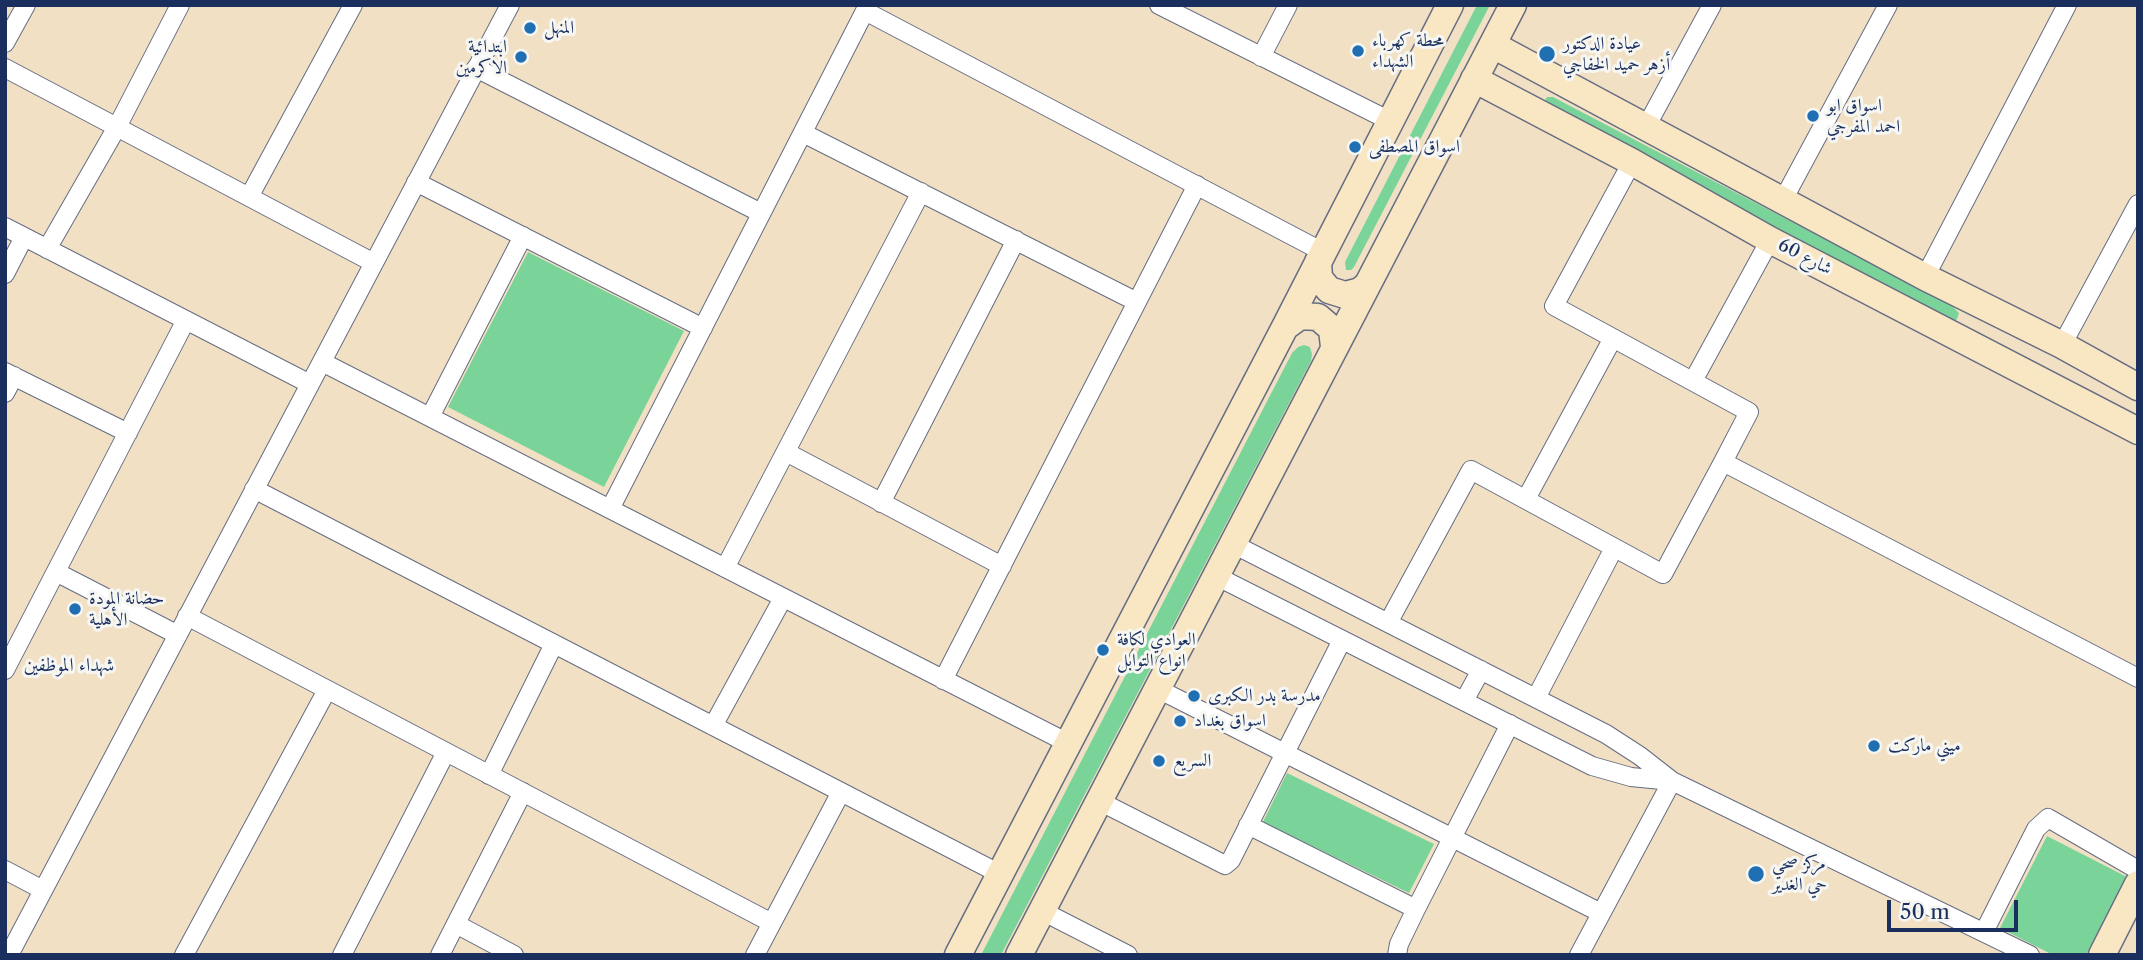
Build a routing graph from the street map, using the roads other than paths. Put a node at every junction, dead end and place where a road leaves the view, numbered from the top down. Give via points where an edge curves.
1 (26, 5) edge
2 (180, 5) edge
3 (353, 5) edge
4 (510, 5) edge
5 (1159, 5) edge
6 (1288, 5) edge
7 (1450, 5) edge
8 (1513, 5) edge
9 (1712, 5) edge
10 (1888, 5) edge
11 (2067, 5) edge
12 (867, 8) edge
13 (5, 43) edge
14 (1493, 44) junction
15 (1261, 57) junction
16 (5, 68) edge
17 (476, 68) junction
18 (1475, 79) junction
19 (1557, 79) junction
20 (1538, 113) junction
21 (1390, 121) junction
22 (117, 127) junction
23 (1646, 127) junction
24 (803, 132) junction
25 (1632, 162) junction
26 (416, 182) junction
27 (1197, 185) junction
28 (921, 192) junction
29 (249, 197) junction
30 (1783, 200) junction
31 (2138, 204) edge
32 (761, 213) junction
33 (5, 228) edge
34 (523, 236) junction
35 (24, 237) junction
36 (1016, 240) junction
37 (1770, 240) junction
38 (47, 248) junction
39 (1320, 257) junction
40 (374, 263) junction
41 (5, 274) edge
42 (1925, 277) junction
43 (1367, 285) junction
44 (1965, 297) junction
45 (1137, 302) junction
46 (186, 320) junction
47 (2016, 323) junction
48 (1285, 327) junction
49 (703, 328) junction
50 (1948, 330) junction
51 (1613, 338) junction
52 (2062, 345) junction
53 (1334, 347) junction
54 (1999, 357) junction
55 (322, 362) junction
56 (10, 374) edge
57 (1693, 381) junction
58 (310, 384) junction
59 (2138, 387) edge
60 (5, 393) edge
61 (430, 417) junction
62 (2138, 431) edge
63 (128, 433) junction
64 (786, 452) junction
65 (1723, 462) junction
66 (254, 489) junction
67 (1526, 499) junction
68 (881, 503) junction
69 (610, 509) junction
70 (1233, 544) junction
71 (1614, 548) junction
72 (1002, 566) junction
73 (725, 568) junction
74 (56, 572) junction
75 (1216, 576) junction
76 (783, 598) junction
77 (187, 617) junction
78 (1388, 623) junction
79 (178, 635) junction
80 (1342, 639) junction
81 (554, 644) junction
82 (5, 670) edge
83 (1481, 670) junction
84 (2138, 678) edge
85 (943, 680) junction
86 (1158, 689) junction
87 (327, 690) junction
88 (1536, 698) junction
89 (1464, 701) junction
90 (1510, 724) junction
91 (713, 726) junction
92 (1068, 743) junction
93 (446, 752) junction
94 (1284, 752) junction
95 (489, 775) junction
96 (1672, 781) junction
97 (523, 792) junction
98 (841, 792) junction
99 (1099, 800) junction
100 (1248, 825) junction
101 (1454, 838) junction
102 (5, 870) edge
103 (2138, 870) edge
104 (1000, 874) junction
105 (2138, 884) edge
106 (43, 890) junction
107 (1416, 909) junction
108 (1042, 911) junction
109 (1601, 913) junction
110 (772, 923) junction
111 (456, 924) junction
112 (1984, 932) junction
113 (1021, 954) edge
114 (9, 955) edge
115 (184, 955) edge
116 (342, 955) edge
117 (440, 955) edge
118 (514, 955) edge
119 (755, 955) edge
120 (958, 955) edge
121 (1128, 955) edge
122 (1397, 955) edge
123 (1579, 955) edge
124 (2030, 955) edge
125 (2102, 955) edge

1 - 13 street
2 - 22 street
3 - 29 street
4 - 17 street
5 - 15 street
6 - 15 street
7 - 21 main road
8 - 14 main road
9 - 23 street
10 - 30 street
11 - 42 street
12 - 24 street
12 - 27 street
14 - 18 main road
14 - 19 main road
15 - 21 street
16 - 22 street
17 - 26 street
17 - 32 street
18 - 20 main road, شارع 60
18 - 43 main road
19 - 20 main road via 1539,92
19 - 23 main road
20 - 25 main road, شارع 60
21 - 39 main road
22 - 29 street
22 - 38 street
23 - 30 main road
24 - 28 street
24 - 32 street
25 - 37 main road, شارع 60
25 - 51 street via 1554,306
26 - 34 street
26 - 40 street
27 - 39 street
27 - 45 street
28 - 36 street
28 - 64 street
29 - 40 street
30 - 42 main road
31 - 52 street
32 - 49 street
33 - 35 street
34 - 49 street
34 - 61 street
35 - 38 street
35 - 41 street
36 - 45 street
36 - 68 street
37 - 50 main road, شارع 60
37 - 57 street
38 - 46 street
39 - 43 main road via 1320,278 1329,290 1345,295
39 - 48 main road
40 - 55 street
42 - 44 main road
43 - 53 main road
44 - 47 main road
44 - 50 main road via 1959,320
45 - 72 street
46 - 58 street
46 - 63 street
47 - 52 main road
47 - 54 main road via 2002,337
48 - 53 main road via 1300,316 1318,317 1332,329
48 - 92 main road
49 - 69 street
50 - 54 main road, شارع 60
51 - 57 street
51 - 67 street
52 - 59 main road
53 - 70 main road
54 - 62 main road, شارع 60
55 - 58 street
55 - 61 street
56 - 60 street
56 - 63 street
57 - 65 street via 1749,412
58 - 66 street
61 - 69 street
63 - 74 street
64 - 68 street
64 - 73 street
65 - 71 street via 1663,574
65 - 84 street
66 - 77 street
66 - 81 street
67 - 71 street
67 - 78 street via 1471,470
68 - 72 street
69 - 73 street
70 - 75 main road
70 - 78 street
71 - 88 street
72 - 85 street
73 - 76 street
74 - 79 street
74 - 82 street
75 - 80 street
75 - 86 main road
76 - 85 street
76 - 91 street
77 - 79 street
77 - 87 street
78 - 83 street
79 - 106 street
80 - 89 street
80 - 94 street
81 - 91 street
81 - 95 street
83 - 88 street
83 - 89 street
85 - 92 street
86 - 94 street
86 - 99 main road
87 - 93 street
87 - 115 street
88 - 96 street via 1624,744
89 - 90 street
90 - 96 street via 1592,766
90 - 101 street
91 - 98 street
92 - 104 main road
93 - 95 street
93 - 116 street
94 - 100 street
94 - 101 street
95 - 97 street
96 - 109 street
96 - 112 street
97 - 110 street
97 - 111 street
98 - 104 street
98 - 110 street
99 - 100 street via 1225,864
99 - 108 main road
100 - 107 street
101 - 107 street
101 - 109 street
102 - 106 street
103 - 112 street via 2048,818 2036,829
104 - 120 main road
105 - 125 main road
106 - 114 street
107 - 122 street
108 - 113 main road
108 - 121 street
109 - 123 street
110 - 119 street
111 - 117 street
111 - 118 street
112 - 124 street

